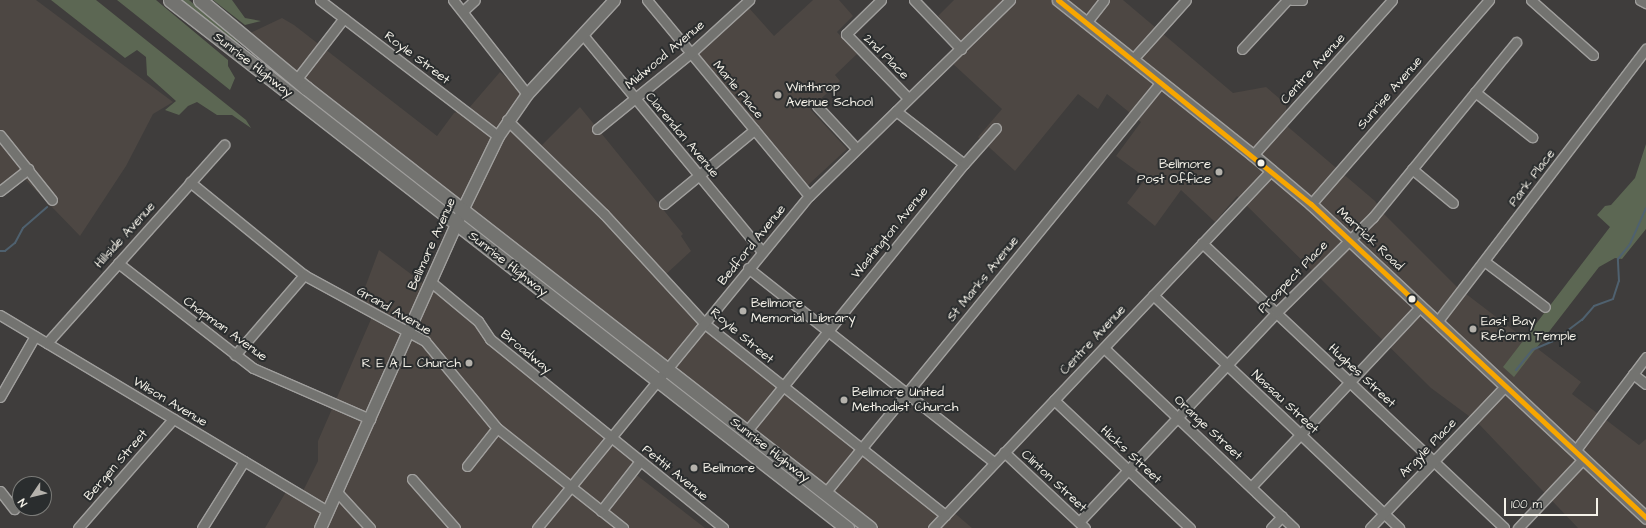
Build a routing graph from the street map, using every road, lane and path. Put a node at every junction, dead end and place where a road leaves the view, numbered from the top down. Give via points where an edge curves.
1 (170, 0) edge
2 (200, 0) edge
3 (320, 0) edge
4 (453, 0) edge
5 (474, 0) edge
6 (614, 0) edge
7 (647, 0) edge
8 (749, 0) edge
9 (881, 0) edge
10 (914, 0) edge
11 (1010, 0) edge
12 (1058, 0) edge
13 (1104, 0) edge
14 (1186, 0) edge
15 (1287, 0) edge
16 (1292, 0) edge
17 (1302, 0) edge
18 (1392, 0) edge
19 (1489, 0) edge
20 (1531, 0) edge
21 (1640, 0) edge
22 (1646, 3) edge
23 (463, 11) junction
24 (344, 18) junction
25 (1086, 23) junction
26 (582, 34) junction
27 (1516, 42) dead end
28 (961, 49) junction
29 (1242, 49) dead end
30 (1646, 50) edge
31 (691, 53) junction
32 (1593, 55) dead end
33 (1133, 59) junction
34 (282, 68) junction
35 (272, 80) junction
36 (296, 80) junction
37 (1161, 82) junction
38 (1475, 92) junction
39 (527, 94) junction
40 (635, 98) junction
41 (908, 98) junction
42 (817, 106) dead end
43 (896, 111) junction
44 (507, 120) junction
45 (996, 128) dead end
46 (597, 129) dead end
47 (754, 130) junction
48 (0, 135) edge
49 (498, 136) junction
50 (1532, 137) dead end
51 (224, 145) dead end
52 (856, 148) junction
53 (1253, 155) junction
54 (964, 164) junction
55 (28, 169) junction
56 (1412, 169) junction
57 (1272, 170) junction
58 (699, 176) junction
59 (190, 182) junction
60 (0, 191) edge
61 (809, 196) junction
62 (52, 200) dead end
63 (1453, 203) dead end
64 (664, 204) dead end
65 (1311, 204) junction
66 (462, 210) junction
67 (456, 223) junction
68 (1349, 239) junction
69 (1202, 243) junction
70 (762, 251) junction
71 (1484, 261) junction
72 (118, 263) junction
73 (748, 268) junction
74 (304, 275) junction
75 (431, 282) junction
76 (1153, 295) junction
77 (1421, 306) junction
78 (1545, 307) dead end
79 (1276, 313) junction
80 (0, 315) edge
81 (1438, 322) junction
82 (704, 324) junction
83 (828, 331) junction
84 (409, 332) junction
85 (36, 336) junction
86 (47, 343) junction
87 (1104, 348) junction
88 (235, 355) junction
89 (1646, 357) edge
90 (1227, 366) junction
91 (666, 370) junction
92 (1633, 374) junction
93 (657, 381) junction
94 (1350, 383) junction
95 (1646, 384) edge
96 (1505, 386) junction
97 (782, 387) junction
98 (907, 394) junction
99 (0, 397) edge
100 (1054, 400) junction
101 (1178, 418) junction
102 (173, 419) junction
103 (370, 419) junction
104 (497, 428) junction
105 (746, 432) junction
106 (1300, 435) junction
107 (610, 438) junction
108 (862, 449) junction
109 (1575, 451) junction
110 (1004, 452) junction
111 (1583, 459) junction
112 (244, 461) junction
113 (640, 461) junction
114 (994, 462) junction
115 (1433, 462) junction
116 (467, 466) dead end
117 (1128, 470) junction
118 (412, 479) dead end
119 (570, 487) junction
120 (1251, 487) junction
121 (0, 491) edge
122 (337, 492) junction
123 (825, 493) junction
124 (12, 506) edge
125 (327, 511) junction
126 (601, 511) junction
127 (1383, 514) junction
128 (945, 515) junction
129 (1282, 516) junction
130 (1646, 518) edge
131 (1082, 525) edge
132 (78, 528) edge
133 (202, 528) edge
134 (320, 528) edge
135 (370, 528) edge
136 (455, 528) edge
137 (537, 528) edge
138 (623, 528) edge
139 (723, 528) edge
140 (847, 528) edge
141 (870, 528) edge
142 (933, 528) edge
143 (1190, 528) edge
144 (1271, 528) edge
145 (1294, 528) edge
146 (1370, 528) edge
147 (1399, 528) edge
148 (1504, 528) edge
149 (1518, 528) edge

1 - 35 highway, Sunrise Highway
2 - 34 highway, Sunrise Highway
3 - 24 street, Royle Street
4 - 23 street
5 - 23 street
6 - 26 main road, Bellmore Avenue
7 - 31 street, Marle Place
8 - 31 street, Midwood Avenue
9 - 41 street, 2nd Place via 846,34
10 - 28 street
11 - 28 street, Bedford Avenue
12 - 25 main road, Merrick Road
13 - 25 street
14 - 33 street
15 - 29 street
16 - 17 street
18 - 53 street, Centre Avenue
19 - 65 street, Sunrise Avenue
20 - 32 street
21 - 22 street
23 - 39 street
24 - 36 street
24 - 49 street, Royle Street
25 - 33 main road, Merrick Road
26 - 39 main road, Bellmore Avenue
26 - 40 street, Clarendon Avenue
27 - 38 street, Prospect Place
28 - 41 street, Bedford Avenue
30 - 71 street, Park Place
31 - 40 street, Midwood Avenue
31 - 47 street, Marle Place
33 - 37 main road, Merrick Road
34 - 35 street
34 - 36 highway, Sunrise Highway
35 - 67 highway, Sunrise Highway
36 - 66 highway, Sunrise Highway
37 - 53 main road, Merrick Road
37 - 98 street, St Marks Avenue
38 - 50 street
38 - 56 street, Prospect Place
39 - 44 main road, Bellmore Avenue
40 - 46 street, Midwood Avenue
40 - 58 street, Clarendon Avenue
41 - 43 street, Bedford Avenue
42 - 52 street
43 - 52 street, Bedford Avenue
43 - 54 street
44 - 49 main road, Bellmore Avenue
44 - 82 street, Royle Street via 604,214
45 - 54 street, Washington Avenue
47 - 58 street
47 - 61 street, Marle Place
48 - 55 street
49 - 66 main road, Bellmore Avenue
51 - 59 street, Hillside Avenue
52 - 61 street, Bedford Avenue
53 - 57 main road, Merrick Road
54 - 83 street, Washington Avenue
55 - 60 street
55 - 62 street
56 - 63 street
56 - 68 street, Prospect Place via 1373,217
57 - 65 main road, Merrick Road
57 - 69 street, Centre Avenue
58 - 64 street
58 - 70 street, Clarendon Avenue
59 - 72 street, Hillside Avenue
59 - 74 street, Grand Avenue
61 - 70 street, Bedford Avenue
65 - 68 main road, Merrick Road
66 - 67 main road, Bellmore Avenue
66 - 91 highway, Sunrise Highway
67 - 75 main road, Bellmore Avenue
67 - 93 highway, Sunrise Highway
68 - 77 main road, Merrick Road
68 - 79 street, Prospect Place
69 - 76 street, Centre Avenue
69 - 79 street, Hughes Street
70 - 73 street, Bedford Avenue
71 - 78 street
71 - 81 street, Park Place
72 - 86 street, Hillside Avenue
72 - 88 street, Chapman Avenue
73 - 82 street, Bedford Avenue
73 - 83 street
74 - 84 street, Grand Avenue
74 - 88 street
75 - 84 main road, Bellmore Avenue
75 - 107 street, Broadway via 478,321 490,339
76 - 87 street, Centre Avenue
76 - 90 street, Nassau Street
77 - 81 main road, Merrick Road
77 - 94 street
79 - 90 street, Prospect Place
79 - 94 street, Hughes Street
80 - 85 street, Wilson Avenue
81 - 96 main road, Merrick Road
82 - 91 street, Bedford Avenue
82 - 97 street, Royle Street
83 - 97 street, Washington Avenue
83 - 98 street
84 - 103 main road, Bellmore Avenue
84 - 104 street, Grand Avenue via 425,341
85 - 86 street, Wilson Avenue
85 - 99 street
86 - 102 street, Wilson Avenue
87 - 100 street, Centre Avenue
87 - 101 street, Orange Street
88 - 103 street, Chapman Avenue via 253,368
89 - 92 street
90 - 101 street, Prospect Place
90 - 106 street, Nassau Street
91 - 93 street, Bedford Avenue
91 - 105 highway, Sunrise Highway
92 - 95 street
92 - 109 street
93 - 107 street, Bedford Avenue
93 - 140 highway, Sunrise Highway
94 - 106 street
94 - 115 street, Hughes Street
96 - 109 main road, Merrick Road
96 - 115 street, Argyle Place
97 - 105 street, Washington Avenue
97 - 108 street, Royle Street
98 - 108 street, St Marks Avenue
98 - 114 street
100 - 110 street, Centre Avenue
100 - 117 street, Hicks Street
101 - 117 street, Prospect Place
101 - 120 street, Orange Street
102 - 112 street, Wilson Avenue
102 - 132 street, Bergen Street
103 - 122 main road, Bellmore Avenue
104 - 116 street
104 - 119 street, Grand Avenue
105 - 123 highway, Sunrise Highway
106 - 120 street
106 - 127 street, Nassau Street
107 - 113 street, Pettit Avenue
107 - 119 street, Bedford Avenue
108 - 123 street, St Marks Avenue
108 - 128 street, Royle Street
109 - 111 main road, Merrick Road
110 - 114 street, Centre Avenue
110 - 131 street, Clinton Street
111 - 130 main road, Merrick Road
111 - 149 street
112 - 125 street, Wilson Avenue
112 - 133 street
113 - 126 street
113 - 139 street, Pettit Avenue
114 - 128 street, Centre Avenue
115 - 127 street, Argyle Place
115 - 148 street, Hughes Street
117 - 131 street, Prospect Place
117 - 143 street, Hicks Street
118 - 136 street
119 - 126 street, Grand Avenue
119 - 137 street, Bedford Avenue
120 - 129 street, Orange Street
121 - 124 street
122 - 125 main road, Bellmore Avenue
122 - 135 street
123 - 141 highway, Sunrise Highway
125 - 134 main road, Bellmore Avenue
126 - 138 street, Grand Avenue
127 - 146 street, Argyle Place
127 - 147 street, Nassau Street
128 - 142 street, Centre Avenue
129 - 144 street
129 - 145 street, Orange Street

